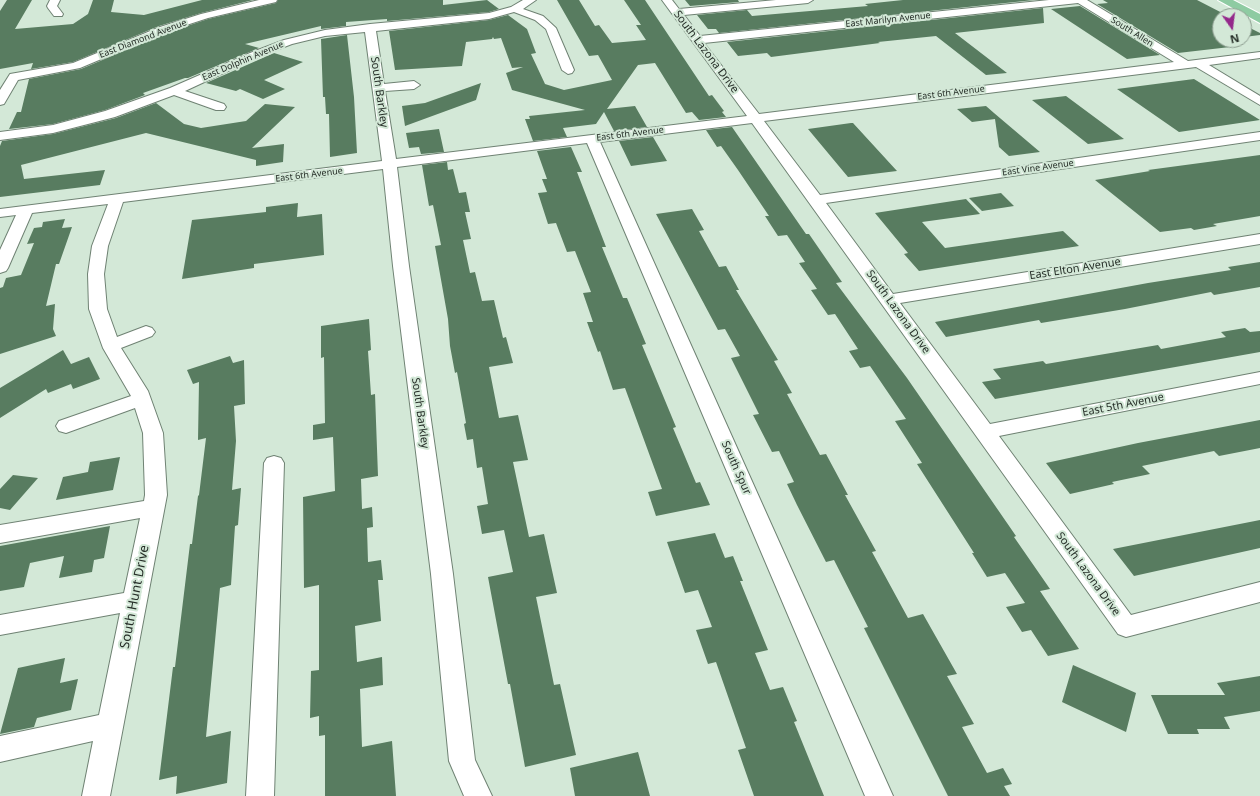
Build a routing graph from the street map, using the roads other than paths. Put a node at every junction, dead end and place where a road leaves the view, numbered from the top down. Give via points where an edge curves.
1 (55, 0) edge
2 (272, 0) edge
3 (531, 0) edge
4 (808, 0) edge
5 (1079, 0) edge
6 (1224, 0) edge
7 (671, 7) edge
8 (515, 9) junction
9 (58, 14) dead end
10 (1260, 19) edge
11 (370, 28) junction
12 (697, 40) junction
13 (1260, 55) edge
14 (1191, 64) junction
15 (568, 70) dead end
16 (414, 85) dead end
17 (378, 88) junction
18 (174, 90) junction
19 (0, 101) edge
20 (1260, 101) edge
21 (220, 107) dead end
22 (756, 118) junction
23 (0, 136) edge
24 (1260, 136) edge
25 (592, 139) junction
26 (390, 165) junction
27 (117, 199) junction
28 (816, 200) junction
29 (26, 210) junction
30 (0, 213) edge
31 (1260, 239) edge
32 (0, 268) edge
33 (890, 300) junction
34 (146, 332) dead end
35 (111, 345) junction
36 (1260, 378) edge
37 (142, 399) junction
38 (66, 426) dead end
39 (986, 432) junction
40 (274, 463) dead end
41 (154, 508) junction
42 (0, 534) edge
43 (1260, 592) edge
44 (134, 601) junction
45 (0, 625) edge
46 (110, 725) junction
47 (0, 749) edge
48 (96, 796) edge
49 (260, 796) edge
50 (478, 796) edge
51 (879, 796) edge

1 - 9 street via 52,6
2 - 19 street, East Diamond Avenue via 164,29 76,66 14,77
3 - 8 street
4 - 7 street
5 - 12 street, East Marilyn Avenue
5 - 14 street, South Allen
6 - 10 main road
7 - 12 street, South Lazona Drive
8 - 11 street, East Dolphin Avenue via 489,16
8 - 15 street via 539,18 551,28
11 - 17 street, South Barkley
11 - 18 street, East Dolphin Avenue via 325,33 288,42
12 - 22 street, South Lazona Drive
13 - 14 street, East 6th Avenue
14 - 20 street, South Allen
14 - 22 street, East 6th Avenue
16 - 17 street
17 - 26 street, South Barkley
18 - 21 street
18 - 23 street, East Dolphin Avenue via 110,114 53,129
22 - 25 street, East 6th Avenue
22 - 28 street, South Lazona Drive
24 - 28 street, East Vine Avenue
25 - 26 street, East 6th Avenue
25 - 51 street, South Spur
26 - 27 street, East 6th Avenue
26 - 50 street, South Barkley via 442,574 462,762
27 - 29 street, East 6th Avenue
27 - 35 street, South Hunt Drive via 100,246 96,274 98,309
28 - 33 street, South Lazona Drive
29 - 30 street, East 6th Avenue
29 - 32 street
31 - 33 street, East Elton Avenue
33 - 39 street, South Lazona Drive
34 - 35 street
35 - 37 street, South Hunt Drive
36 - 39 street, East 5th Avenue
37 - 38 street
37 - 41 street, South Hunt Drive via 153,433 156,495
39 - 43 street, South Lazona Drive via 1126,627
40 - 49 street
41 - 42 street
41 - 44 street, South Hunt Drive
44 - 45 street
44 - 46 street, South Hunt Drive
46 - 47 street
46 - 48 street, South Hunt Drive

